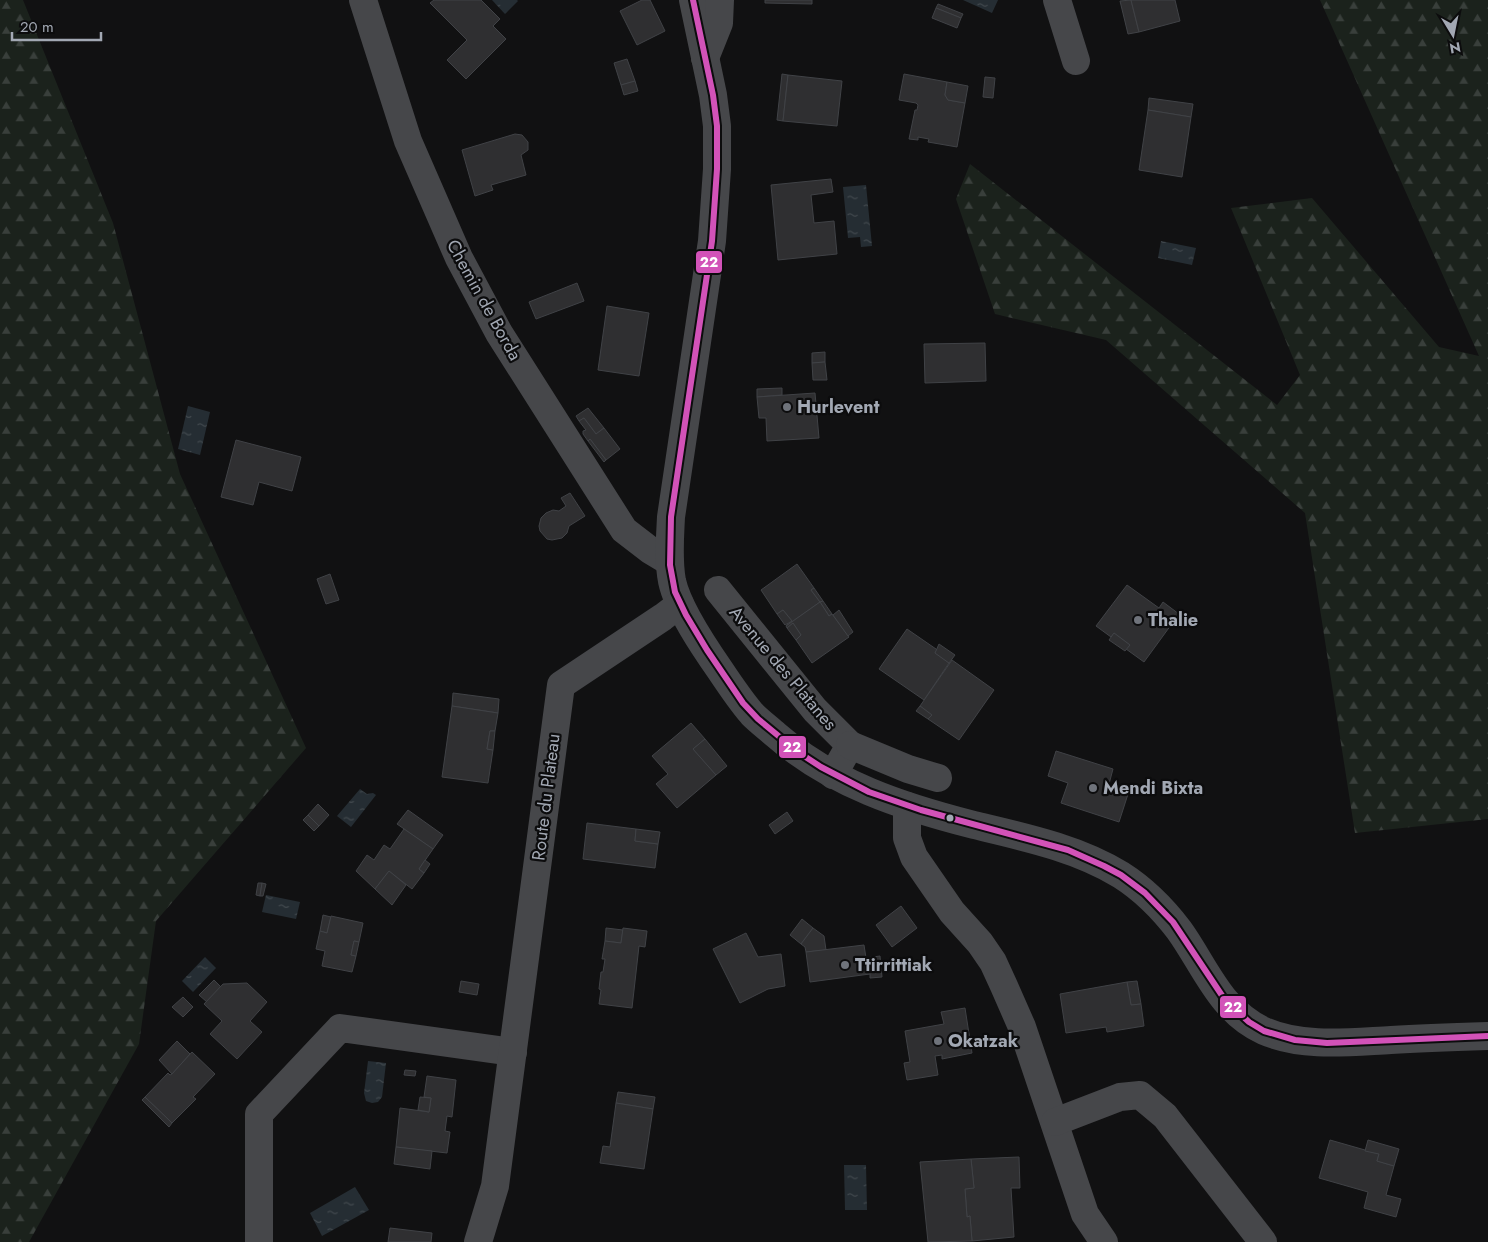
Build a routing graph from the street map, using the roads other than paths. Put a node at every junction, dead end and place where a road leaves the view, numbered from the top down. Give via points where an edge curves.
1 (364, 0) edge
2 (693, 0) edge
3 (720, 0) edge
4 (1058, 0) edge
5 (705, 58) junction
6 (1076, 61) dead end
7 (670, 562) junction
8 (718, 590) dead end
9 (680, 604) junction
10 (850, 744) junction
11 (833, 775) junction
12 (938, 778) dead end
13 (907, 806) junction
14 (1488, 1036) edge
15 (513, 1052) junction
16 (1055, 1122) junction
17 (259, 1242) edge
18 (478, 1242) edge
19 (1104, 1242) edge
20 (1263, 1242) edge

1 - 7 street, Chemin de Borda via 408,141 458,258 495,325 624,530
2 - 5 street
3 - 5 street via 719,23
4 - 6 street
5 - 7 street via 717,126 717,170 712,241 671,517
7 - 9 street
8 - 10 street, Avenue des Platanes via 815,710
9 - 11 street via 730,686 753,715 793,750
9 - 15 street, Route du Plateau via 561,685
10 - 11 street, Avenue des Platanes
10 - 12 street, Avenue des Platanes
11 - 13 street
13 - 14 street via 1052,846 1092,860 1120,875 1139,887 1179,931 1227,1004 1265,1031 1297,1040 1334,1043
13 - 16 street via 908,838 914,857 952,912 993,962 1022,1027
15 - 17 street via 340,1028 259,1114
15 - 18 street, Route du Plateau via 495,1186
16 - 19 street via 1085,1214
16 - 20 street via 1120,1097 1140,1095 1166,1116

